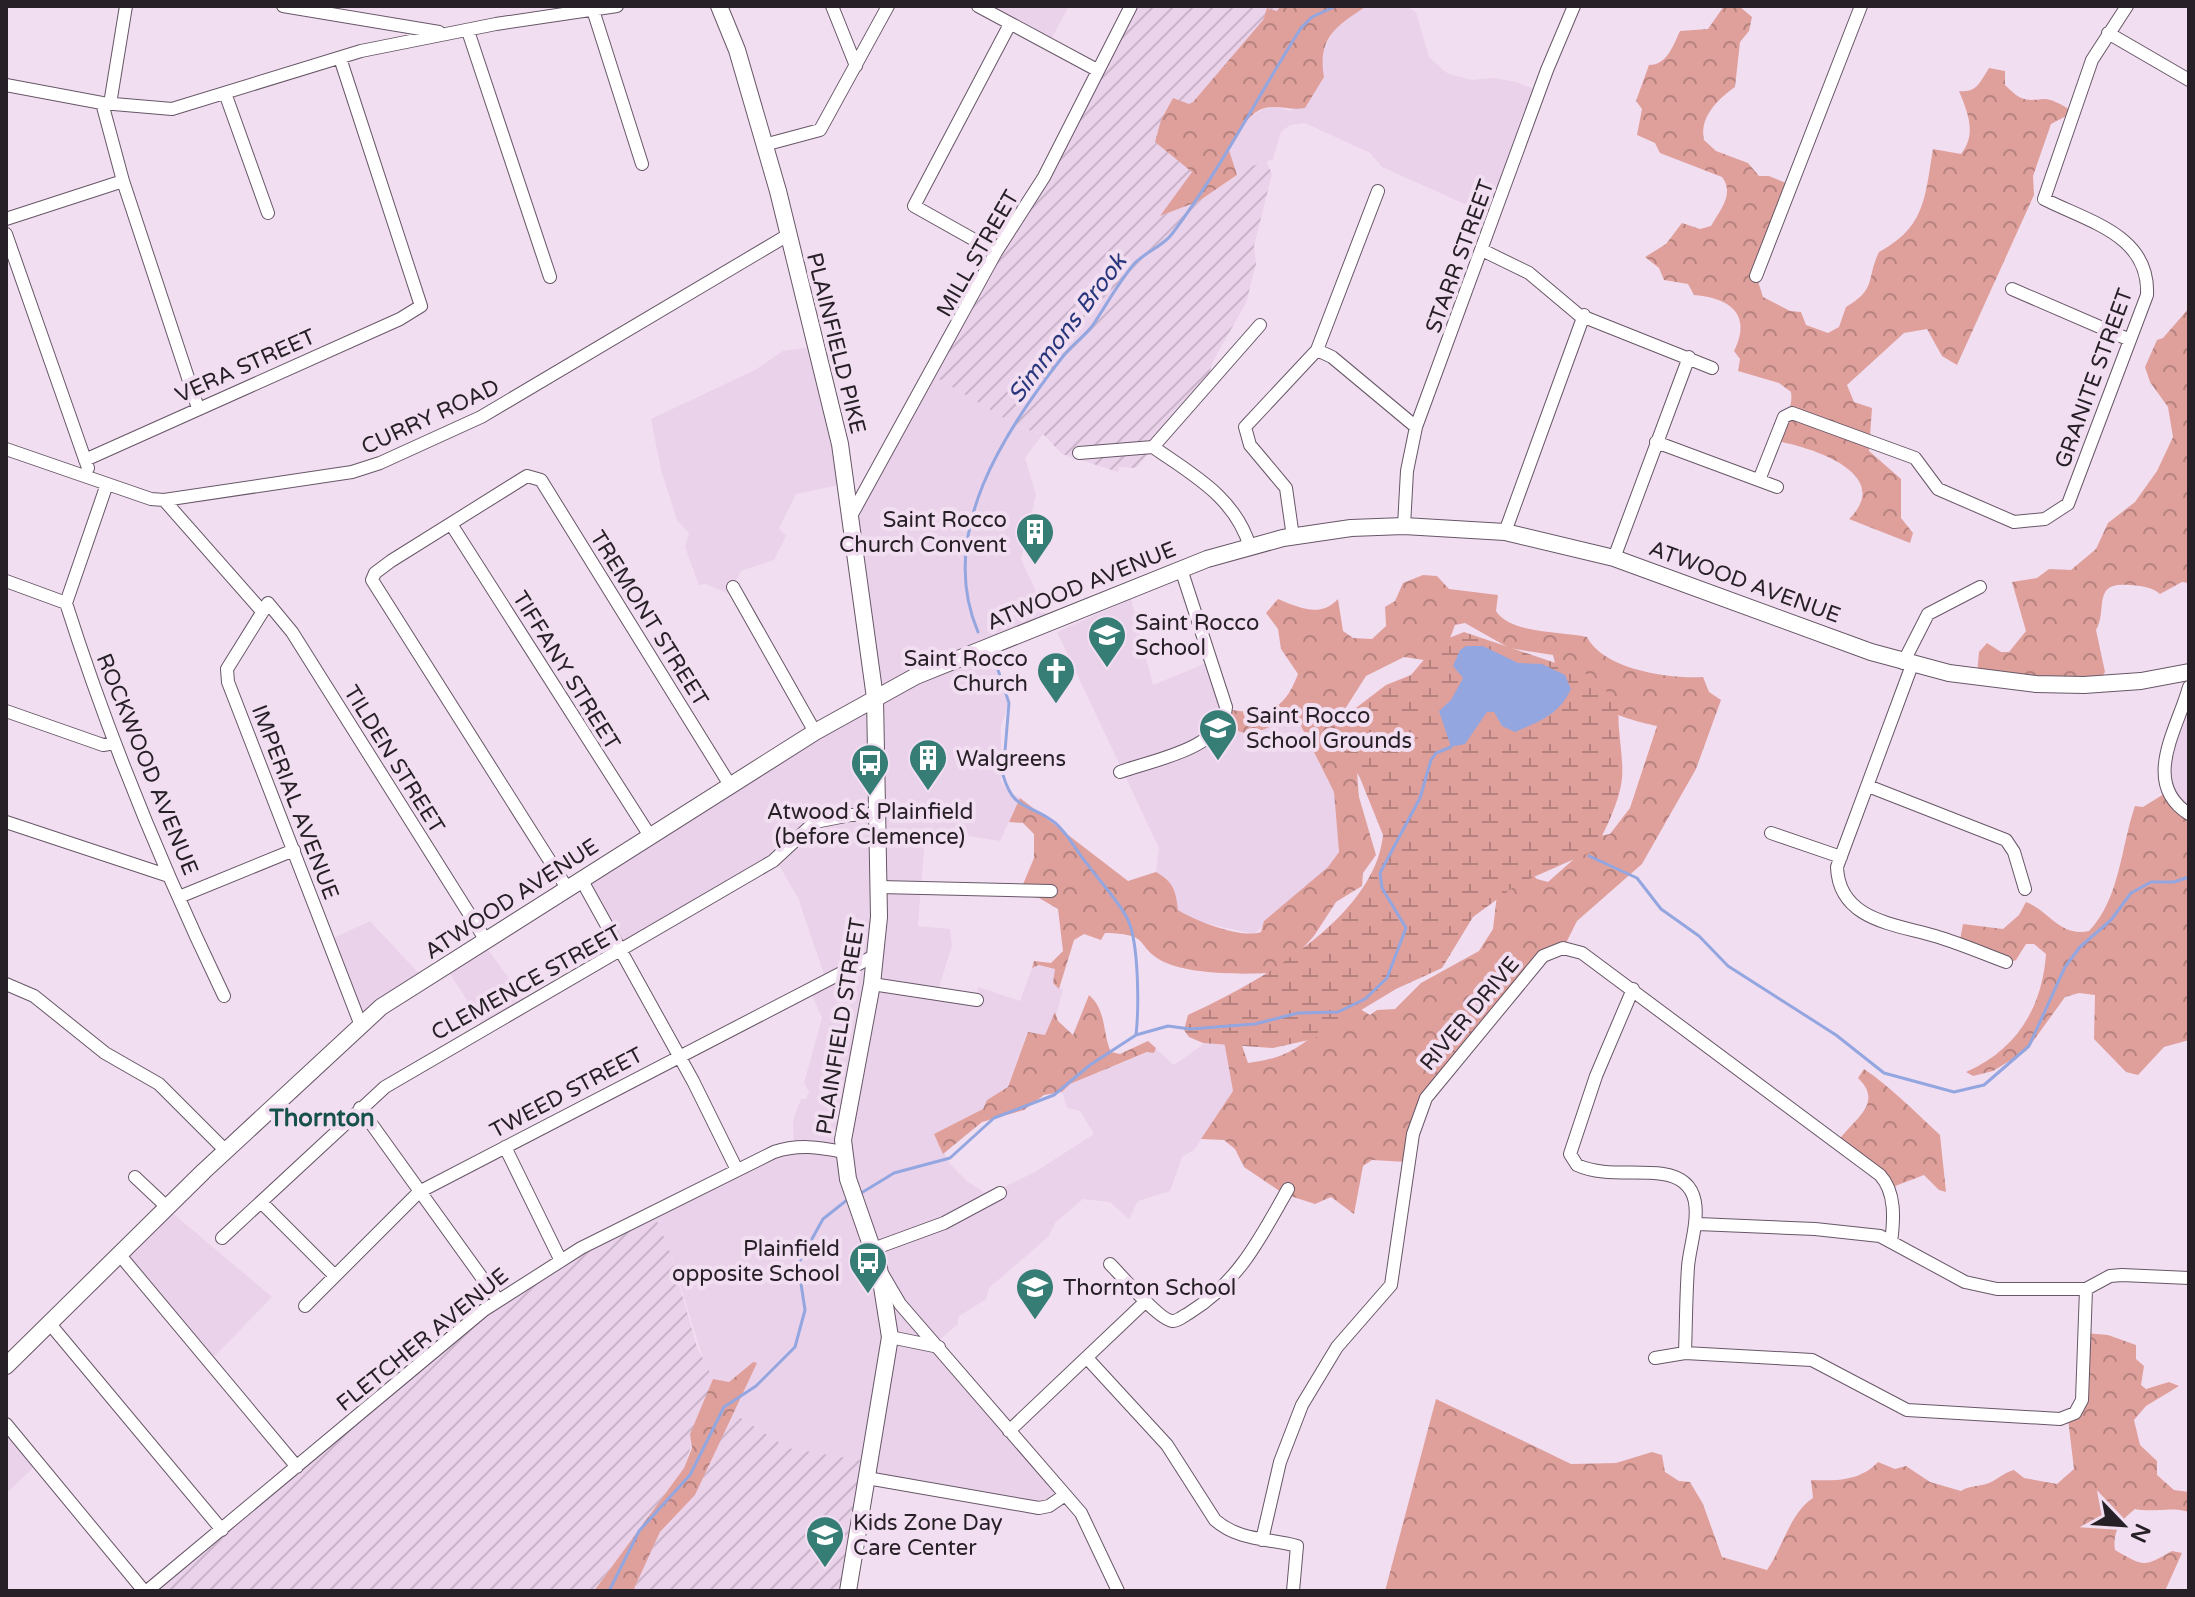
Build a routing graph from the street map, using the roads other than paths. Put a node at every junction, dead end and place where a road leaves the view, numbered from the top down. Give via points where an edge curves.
1 (126, 6) edge
2 (283, 6) edge
3 (617, 6) edge
4 (719, 6) edge
5 (832, 6) edge
6 (888, 6) edge
7 (978, 6) edge
8 (1131, 6) edge
9 (1574, 6) edge
10 (1861, 6) edge
11 (2127, 6) edge
12 (593, 10) junction
13 (1010, 24) junction
14 (468, 31) junction
15 (446, 33) junction
16 (2108, 33) junction
17 (340, 58) junction
18 (856, 66) junction
19 (1097, 70) junction
20 (2189, 80) edge
21 (6, 85) edge
22 (225, 93) junction
23 (106, 104) junction
24 (764, 145) junction
25 (642, 164) dead end
26 (123, 181) junction
27 (1378, 191) dead end
28 (268, 213) dead end
29 (6, 219) edge
30 (6, 234) edge
31 (788, 235) junction
32 (1482, 250) junction
33 (996, 252) junction
34 (1756, 276) dead end
35 (550, 277) dead end
36 (2012, 289) dead end
37 (1584, 315) junction
38 (1260, 325) dead end
39 (2130, 340) junction
40 (1317, 350) junction
41 (1689, 357) junction
42 (1712, 368) dead end
43 (198, 408) junction
44 (1416, 427) junction
45 (1656, 442) junction
46 (1153, 447) junction
47 (6, 449) edge
48 (1079, 453) dead end
49 (85, 460) junction
50 (91, 478) junction
51 (1759, 480) junction
52 (107, 484) junction
53 (1777, 487) dead end
54 (164, 500) junction
55 (851, 516) junction
56 (451, 524) junction
57 (1404, 526) junction
58 (1505, 532) junction
59 (1293, 537) junction
60 (1250, 547) junction
61 (1614, 558) junction
62 (1181, 569) junction
63 (6, 581) edge
64 (733, 587) dead end
65 (1980, 587) dead end
66 (66, 603) junction
67 (265, 606) junction
68 (1907, 664) junction
69 (2189, 672) edge
70 (2189, 687) edge
71 (875, 698) junction
72 (6, 711) edge
73 (815, 732) junction
74 (115, 743) junction
75 (1120, 772) dead end
76 (730, 785) junction
77 (1868, 786) junction
78 (878, 814) junction
79 (2189, 814) edge
80 (6, 822) edge
81 (1771, 833) dead end
82 (650, 836) junction
83 (294, 850) junction
84 (1841, 857) junction
85 (169, 876) junction
86 (574, 883) junction
87 (880, 887) junction
88 (2025, 889) dead end
89 (1051, 891) dead end
90 (179, 897) junction
91 (485, 939) junction
92 (622, 951) junction
93 (876, 955) junction
94 (2006, 962) dead end
95 (6, 984) edge
96 (872, 984) junction
97 (1633, 989) junction
98 (224, 996) dead end
99 (977, 1000) dead end
100 (360, 1023) junction
101 (679, 1055) junction
102 (360, 1108) junction
103 (505, 1147) junction
104 (226, 1151) junction
105 (843, 1152) junction
106 (736, 1168) junction
107 (135, 1177) dead end
108 (1288, 1189) dead end
109 (419, 1192) junction
110 (1000, 1193) dead end
111 (261, 1202) junction
112 (168, 1208) junction
113 (1698, 1224) junction
114 (222, 1238) dead end
115 (1891, 1242) junction
116 (873, 1249) junction
117 (119, 1254) junction
118 (560, 1259) junction
119 (1110, 1264) dead end
120 (879, 1268) junction
121 (334, 1275) junction
122 (2189, 1278) edge
123 (2086, 1289) junction
124 (498, 1300) junction
125 (1146, 1301) junction
126 (305, 1306) dead end
127 (50, 1324) junction
128 (890, 1337) junction
129 (939, 1347) junction
130 (1685, 1353) junction
131 (1087, 1358) junction
132 (1655, 1358) dead end
133 (8, 1366) edge
134 (6, 1424) edge
135 (1009, 1431) junction
136 (297, 1467) junction
137 (867, 1478) junction
138 (1065, 1495) junction
139 (222, 1530) junction
140 (1262, 1540) junction
141 (146, 1591) edge
142 (848, 1591) edge
143 (1118, 1591) edge
144 (1293, 1591) edge

1 - 23 street
2 - 15 street
3 - 12 street
4 - 24 main road, PLAINFIELD PIKE
5 - 18 street
6 - 18 street
7 - 13 street
8 - 19 street, MILL STREET
9 - 32 street, STARR STREET
10 - 34 street
11 - 16 street, GRANITE STREET
12 - 14 street
12 - 25 street
13 - 19 street
13 - 33 street via 914,206
14 - 15 street
14 - 35 street
15 - 17 street
16 - 20 street
16 - 39 street, GRANITE STREET via 2092,60 2044,199 2126,241 2139,253 2148,273 2147,295
17 - 22 street
17 - 43 street, VERA STREET via 421,306
18 - 24 street via 820,130
19 - 33 street, MILL STREET via 1044,177
21 - 23 street
22 - 23 street via 172,109
22 - 28 street
23 - 26 street
24 - 31 main road, PLAINFIELD PIKE
26 - 29 street
26 - 43 street
27 - 40 street
30 - 49 street
31 - 54 street, CURRY ROAD via 523,394 380,463 289,484
31 - 55 main road, PLAINFIELD PIKE via 840,444
32 - 37 street via 1529,273
32 - 44 street, STARR STREET
33 - 55 street, MILL STREET
36 - 39 street
37 - 41 street
37 - 58 street
38 - 46 street
39 - 51 street, GRANITE STREET via 2068,504 2045,519 2014,522 1938,489 1915,458 1792,413 1784,417
40 - 44 street
40 - 59 street via 1245,427 1250,445 1286,488
41 - 42 street
41 - 45 street
43 - 49 street, VERA STREET
44 - 57 street, STARR STREET
45 - 51 street
45 - 61 street
46 - 48 street
46 - 60 street via 1217,491 1244,527
47 - 50 street, CURRY ROAD
49 - 50 street
50 - 52 street, CURRY ROAD
51 - 53 street
52 - 54 street, CURRY ROAD
52 - 66 street
54 - 67 street, TILDEN STREET
55 - 71 main road, PLAINFIELD PIKE
56 - 76 street, TREMONT STREET via 533,475 541,480
56 - 82 street, TIFFANY STREET
56 - 86 street via 372,580
57 - 58 main road, ATWOOD AVENUE
57 - 59 main road, ATWOOD AVENUE
58 - 61 main road, ATWOOD AVENUE
59 - 60 main road, ATWOOD AVENUE
60 - 62 main road, ATWOOD AVENUE
61 - 68 main road, ATWOOD AVENUE
62 - 71 main road, ATWOOD AVENUE via 916,676
62 - 75 street via 1226,707 1225,719 1214,734 1193,745
63 - 66 street
64 - 73 street
65 - 68 street via 1928,614
66 - 74 street, ROCKWOOD AVENUE
67 - 83 street, IMPERIAL AVENUE via 227,674
67 - 91 street, TILDEN STREET via 292,632
68 - 69 main road, ATWOOD AVENUE via 2036,684 2108,684
68 - 77 street
70 - 79 street via 2163,769 2171,795
71 - 73 main road, ATWOOD AVENUE
71 - 78 main road, PLAINFIELD STREET
72 - 74 street via 103,745
73 - 76 main road, ATWOOD AVENUE
74 - 85 street, ROCKWOOD AVENUE
76 - 82 main road, ATWOOD AVENUE
77 - 84 street
77 - 88 street via 2006,840
78 - 87 main road, PLAINFIELD STREET
78 - 92 street, CLEMENCE STREET via 815,822 773,861
80 - 85 street
81 - 84 street
82 - 86 main road, ATWOOD AVENUE
83 - 90 street
83 - 100 street, IMPERIAL AVENUE
84 - 94 street via 1837,867 1842,894 1870,918
85 - 90 street, ROCKWOOD AVENUE
86 - 91 main road, ATWOOD AVENUE
86 - 92 street
87 - 89 street
87 - 93 main road, PLAINFIELD STREET
90 - 98 street, ROCKWOOD AVENUE
91 - 100 main road, ATWOOD AVENUE
92 - 101 street
92 - 102 street, CLEMENCE STREET via 455,1043
93 - 96 main road, PLAINFIELD STREET
93 - 101 street, TWEED STREET
95 - 104 street via 34,996 105,1053 159,1084
96 - 99 street
96 - 105 main road, PLAINFIELD STREET via 844,1120
97 - 113 street via 1596,1076 1571,1159 1593,1170 1676,1178 1691,1195
97 - 115 street, RIVER DRIVE via 1880,1175 1892,1198
97 - 140 street, RIVER DRIVE via 1582,953 1555,950 1543,956 1433,1086 1413,1134 1391,1285 1337,1347 1302,1405 1280,1462
100 - 104 main road, ATWOOD AVENUE
101 - 103 street, TWEED STREET
101 - 106 street
102 - 109 street
102 - 111 street, CLEMENCE STREET
103 - 109 street, TWEED STREET
103 - 118 street
104 - 112 main road, ATWOOD AVENUE
105 - 106 street, FLETCHER AVENUE via 791,1146
105 - 116 main road, PLAINFIELD STREET
106 - 118 street, FLETCHER AVENUE
107 - 112 street
108 - 125 street via 1242,1267 1202,1305 1172,1321
109 - 121 street, TWEED STREET
109 - 124 street
110 - 116 street via 944,1223
111 - 114 street, CLEMENCE STREET
111 - 121 street
112 - 117 main road, ATWOOD AVENUE
113 - 115 street via 1851,1231
113 - 130 street via 1688,1262
115 - 123 street via 1976,1286
116 - 120 main road, PLAINFIELD STREET
117 - 127 main road, ATWOOD AVENUE
117 - 136 street
118 - 124 street, FLETCHER AVENUE
119 - 125 street
120 - 128 main road, PLAINFIELD STREET
120 - 129 street via 900,1304
121 - 126 street, TWEED STREET
122 - 123 street via 2110,1276
123 - 130 street via 2082,1400 2075,1413 2060,1419 1907,1410 1812,1360
124 - 136 street, FLETCHER AVENUE
125 - 131 street
127 - 133 main road, ATWOOD AVENUE
127 - 139 street
128 - 129 street
128 - 137 main road, PLAINFIELD STREET
129 - 135 street
130 - 132 street
131 - 135 street
131 - 140 street via 1167,1445 1215,1520 1233,1533
134 - 141 street
135 - 138 street
136 - 139 street, FLETCHER AVENUE
137 - 138 street via 1039,1508
137 - 142 main road, PLAINFIELD STREET
138 - 143 street via 1087,1522
139 - 141 street, FLETCHER AVENUE
140 - 144 street via 1297,1546

